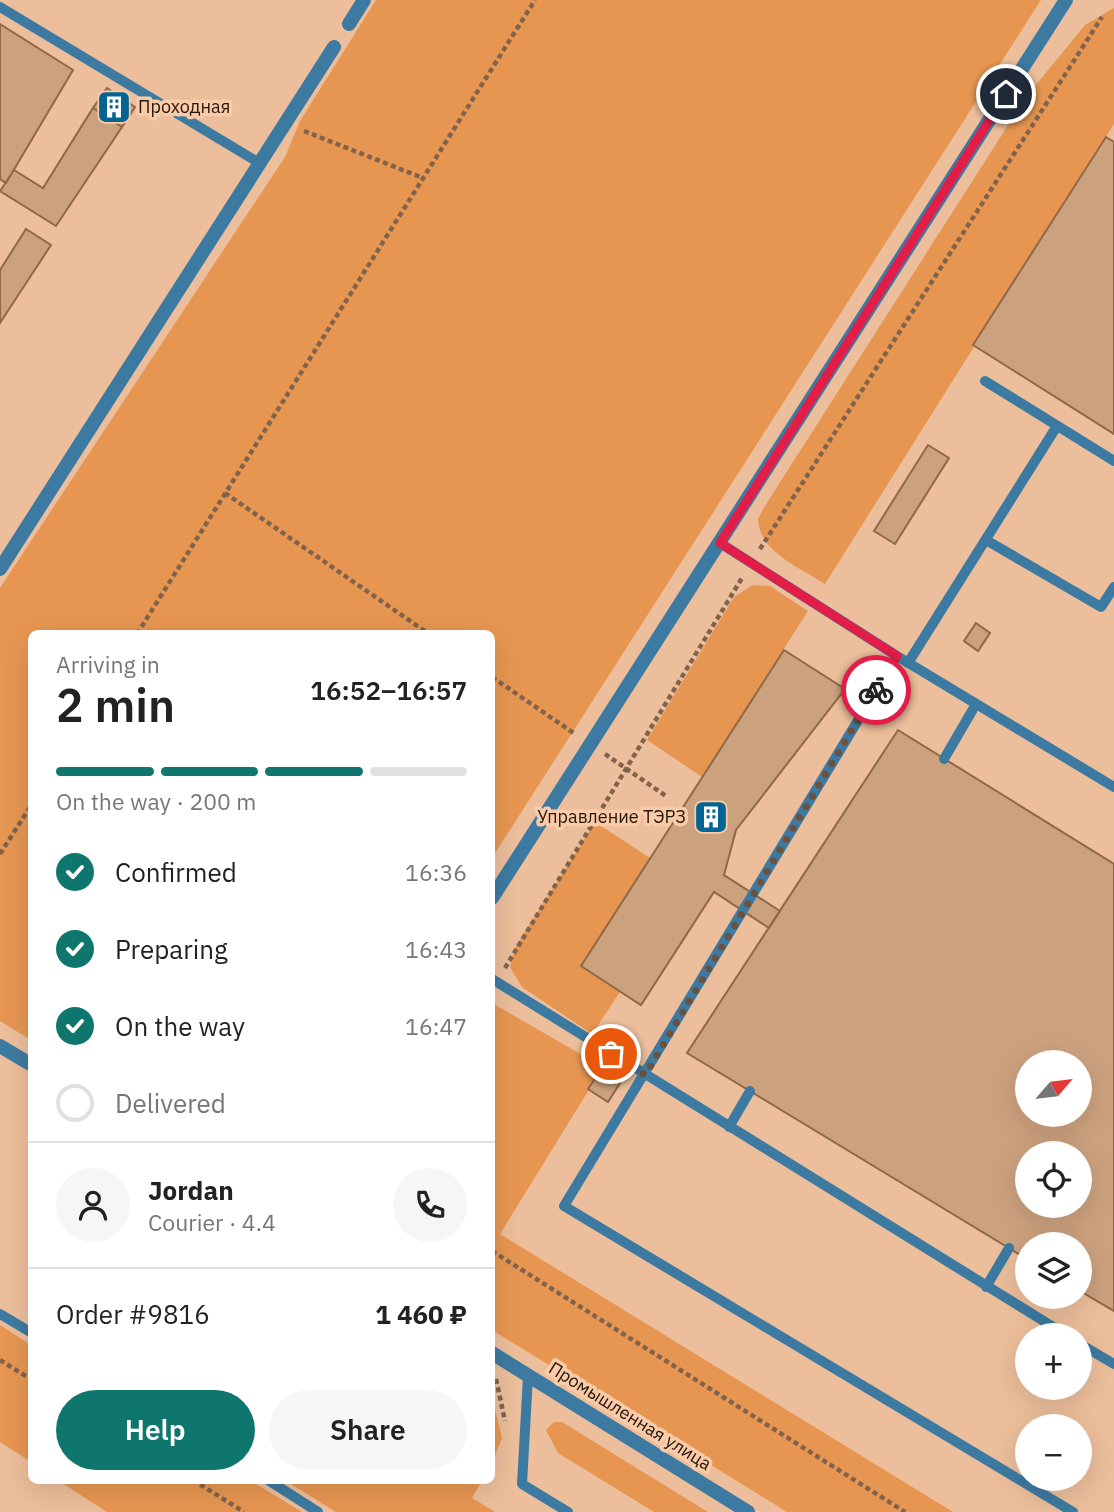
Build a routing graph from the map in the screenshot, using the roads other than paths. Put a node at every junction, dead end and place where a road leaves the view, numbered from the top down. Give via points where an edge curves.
1 (364, 0) edge
2 (1066, 0) edge
3 (0, 8) edge
4 (349, 23) dead end
5 (334, 47) dead end
6 (261, 164) junction
7 (985, 381) dead end
8 (1057, 426) junction
9 (1114, 461) edge
10 (986, 540) junction
11 (720, 543) junction
12 (0, 569) edge
13 (1114, 587) edge
14 (897, 656) junction
15 (908, 663) junction
16 (976, 704) junction
17 (944, 759) dead end
18 (1114, 787) edge
19 (495, 893) edge
20 (495, 982) edge
21 (0, 1046) edge
22 (28, 1063) edge
23 (645, 1075) junction
24 (750, 1091) dead end
25 (729, 1127) junction
26 (1009, 1248) dead end
27 (986, 1287) junction
28 (0, 1314) edge
29 (1046, 1323) edge
30 (28, 1331) edge
31 (1092, 1351) edge
32 (495, 1355) edge
33 (1114, 1364) edge
34 (528, 1376) junction
35 (274, 1484) edge
36 (318, 1512) edge
37 (568, 1512) edge
38 (748, 1512) edge
39 (1073, 1512) edge

1 - 4 street
2 - 11 street
3 - 6 lane
5 - 6 street
6 - 12 street
7 - 8 lane
8 - 9 lane
8 - 10 lane
10 - 13 lane via 1101,607
10 - 15 lane
11 - 14 lane
11 - 19 street
14 - 15 lane
14 - 23 lane
15 - 16 lane
16 - 17 lane
16 - 18 lane
20 - 23 lane
21 - 22 street
23 - 25 lane
23 - 39 lane via 564,1206
24 - 25 lane
25 - 27 lane
26 - 27 lane
27 - 29 lane
28 - 30 lane
31 - 33 lane
32 - 34 street, Промышленная улица
34 - 37 lane via 522,1484
34 - 38 street, Промышленная улица
35 - 36 lane

